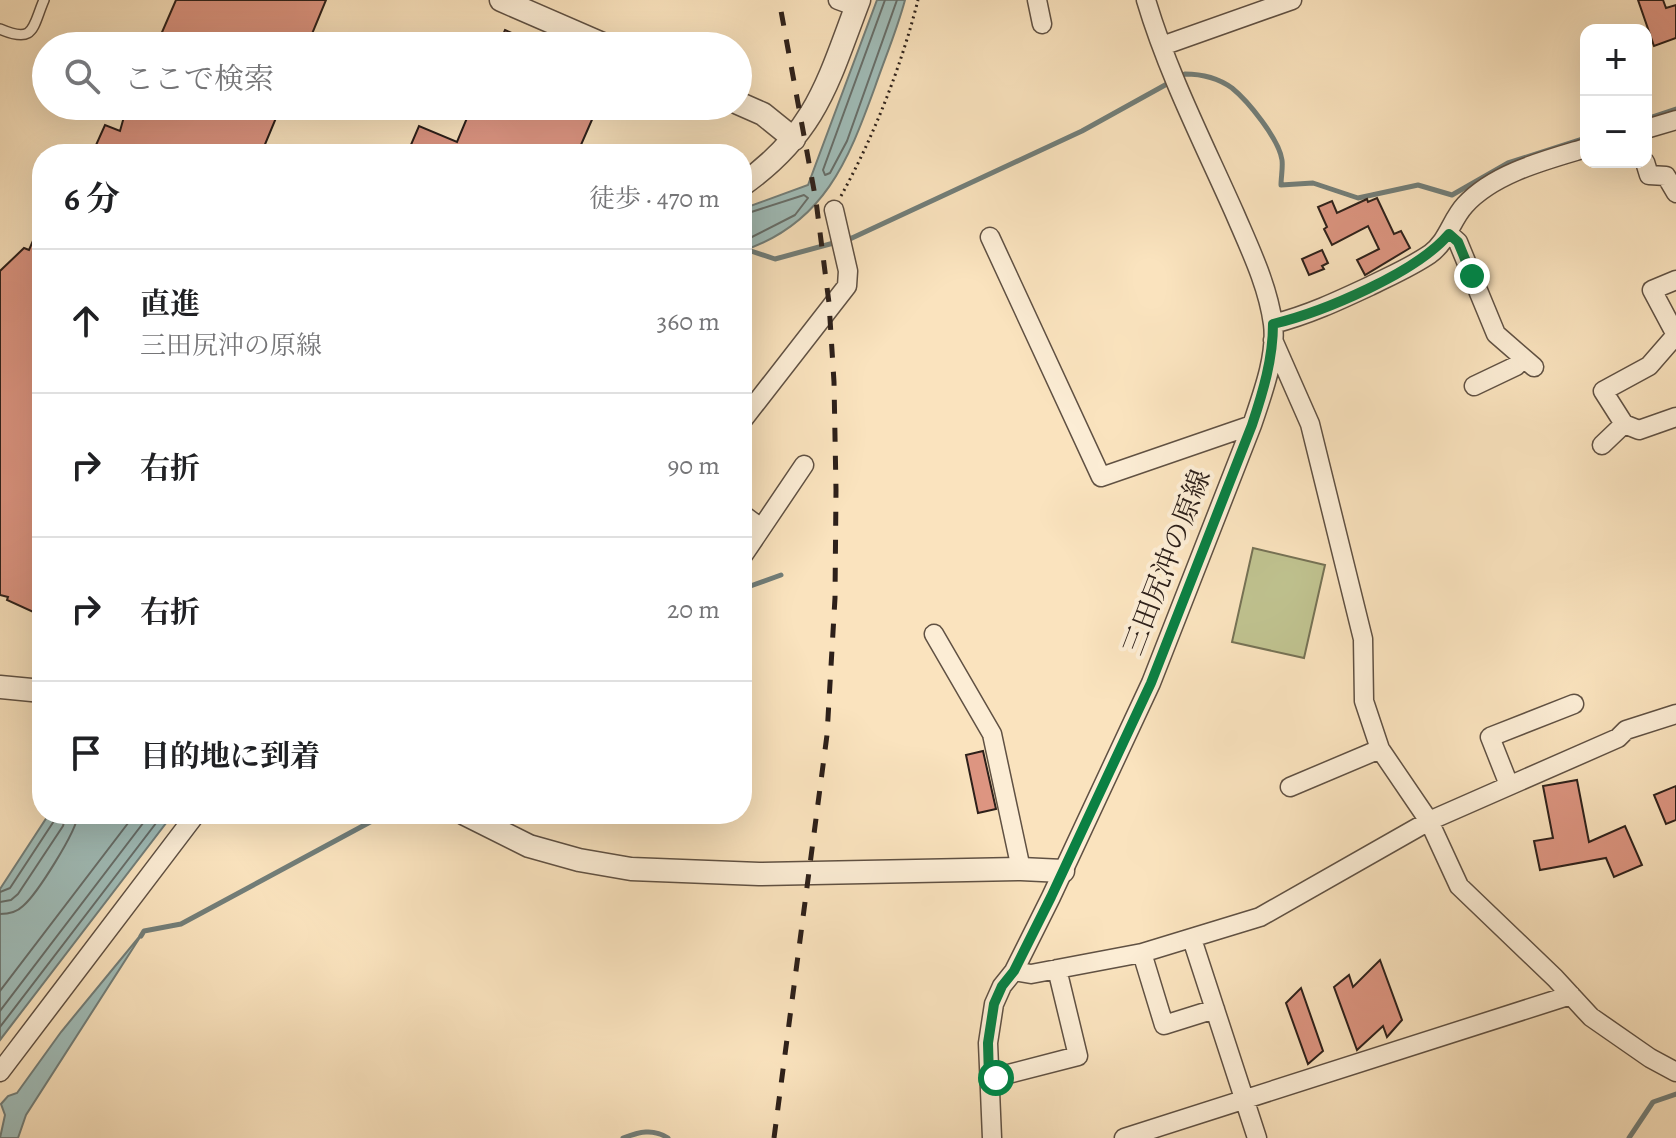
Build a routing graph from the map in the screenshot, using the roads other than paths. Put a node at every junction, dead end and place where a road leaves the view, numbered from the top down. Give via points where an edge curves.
1 (44, 0) edge
2 (501, 0) edge
3 (1037, 0) edge
4 (1146, 0) edge
5 (1292, 0) edge
6 (851, 2) edge
7 (1042, 24) dead end
8 (0, 29) edge
9 (575, 32) edge
10 (1162, 46) junction
11 (752, 109) edge
12 (1676, 120) edge
13 (1652, 127) edge
14 (794, 139) junction
15 (1580, 150) edge
16 (1647, 168) edge
17 (752, 178) edge
18 (1676, 193) edge
19 (834, 210) road end
20 (1449, 234) junction
21 (990, 237) dead end
22 (1676, 280) edge
23 (1273, 332) junction
24 (1676, 335) edge
25 (1474, 386) dead end
26 (752, 408) edge
27 (1676, 417) edge
28 (1624, 424) junction
29 (1252, 425) junction
30 (1602, 445) dead end
31 (804, 465) dead end
32 (752, 521) edge
33 (761, 528) junction
34 (752, 542) edge
35 (934, 634) dead end
36 (0, 687) edge
37 (32, 690) edge
38 (1574, 704) dead end
39 (1676, 714) edge
40 (1380, 749) junction
41 (1509, 785) junction
42 (1290, 787) dead end
43 (1429, 821) junction
44 (188, 824) edge
45 (485, 824) edge
46 (1021, 869) junction
47 (1063, 871) junction
48 (1192, 939) junction
49 (1142, 953) junction
50 (1057, 969) junction
51 (1014, 971) junction
52 (1571, 995) junction
53 (1215, 1009) junction
54 (0, 1072) edge
55 (1676, 1072) edge
56 (989, 1079) junction
57 (1244, 1099) junction
58 (992, 1138) edge
59 (1124, 1138) edge
60 (1257, 1138) edge

1 - 8 lane via 26,35
2 - 9 street
3 - 7 street
4 - 10 street, 三田尻沖の原線
5 - 10 street
6 - 14 street via 824,94
10 - 23 street, 三田尻沖の原線 via 1249,248
11 - 14 street
12 - 13 street
14 - 17 street
15 - 20 street via 1494,183 1466,203
16 - 18 street via 1649,175 1666,176
19 - 26 street via 847,286
20 - 23 street via 1431,253 1400,271
20 - 25 street via 1458,242 1496,334 1528,362
21 - 29 street via 1101,477
22 - 24 street via 1652,290
23 - 29 street, 三田尻沖の原線
23 - 40 street via 1310,424 1363,639 1364,701
24 - 28 street via 1657,360 1603,391
27 - 28 street via 1639,430
28 - 30 street
29 - 47 street, 三田尻沖の原線 via 1151,683
31 - 33 street
32 - 33 street
33 - 34 street
35 - 46 street via 992,734
36 - 37 street
38 - 41 street via 1490,737
39 - 41 street via 1626,730
40 - 42 street
40 - 43 street
41 - 43 street
43 - 48 street via 1260,917
43 - 52 street via 1459,886
44 - 54 street
45 - 46 street via 529,846 631,869 759,874
46 - 47 street
47 - 51 street, 三田尻沖の原線
48 - 49 street
48 - 53 street
49 - 50 street
49 - 53 street via 1164,1025
50 - 51 street
50 - 56 street via 1078,1056
51 - 56 street, 三田尻沖の原線 via 994,1004
52 - 55 street via 1591,1017
52 - 57 street
53 - 57 street
56 - 58 street, 三田尻沖の原線
57 - 59 street
57 - 60 street

